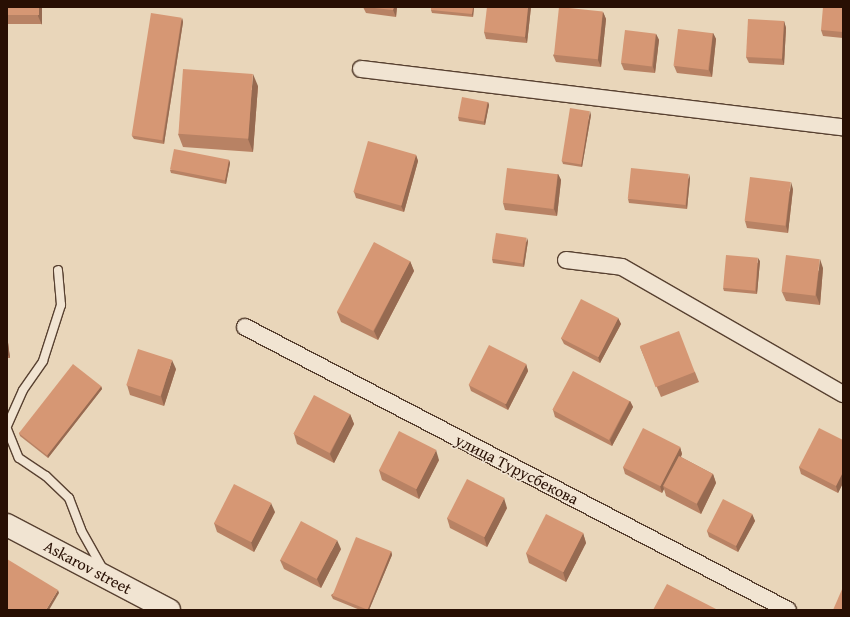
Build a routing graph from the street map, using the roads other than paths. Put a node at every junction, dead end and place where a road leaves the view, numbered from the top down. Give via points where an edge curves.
1 (361, 69) dead end
2 (843, 127) edge
3 (566, 260) dead end
4 (58, 270) dead end
5 (245, 328) dead end
6 (843, 394) edge
7 (7, 426) edge
8 (7, 429) edge
9 (7, 525) edge
10 (108, 576) junction
11 (156, 607) edge
12 (788, 610) edge

1 - 2 street
3 - 6 street via 622,267
4 - 7 lane via 60,305 43,361 23,390
5 - 12 street, улица Турусбекова
8 - 10 lane via 19,458 46,476 69,498 81,530
9 - 10 street, Askarov street
10 - 11 street, Askarov street

